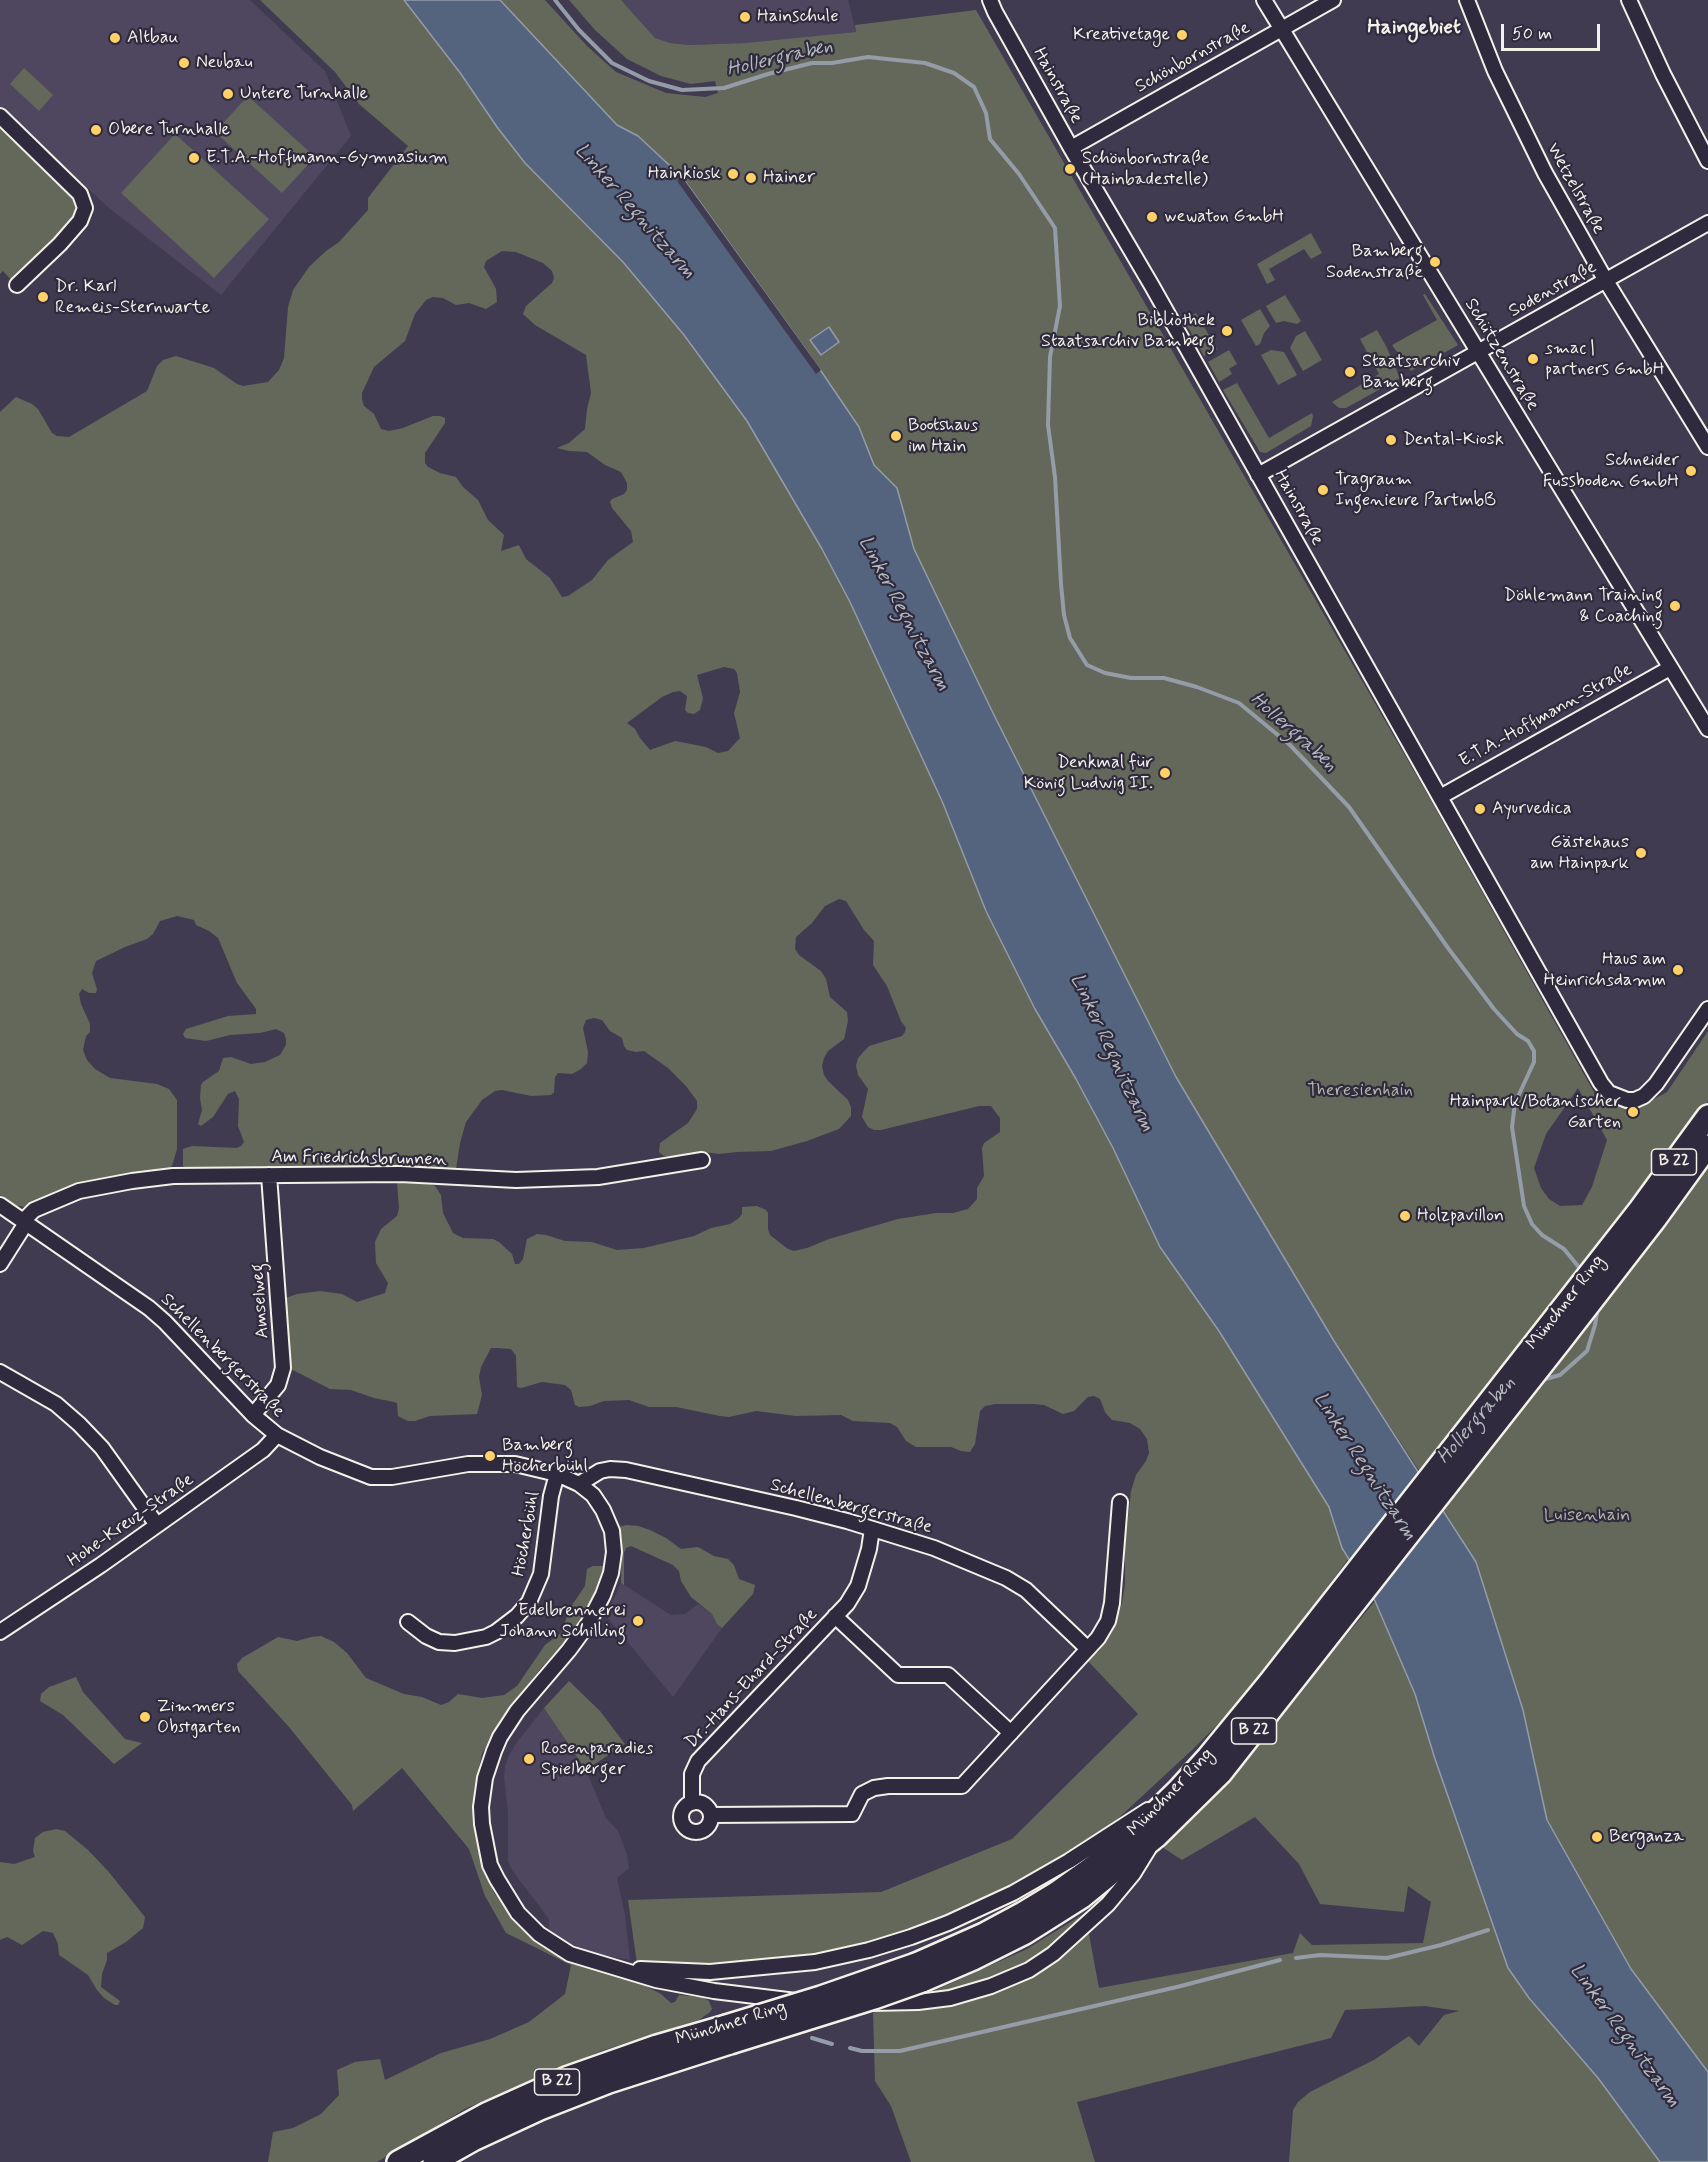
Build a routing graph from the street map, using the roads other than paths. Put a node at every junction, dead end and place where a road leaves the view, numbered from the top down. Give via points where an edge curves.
1 (990, 0) edge
2 (1264, 0) edge
3 (1333, 0) edge
4 (1467, 0) edge
5 (1629, 0) edge
6 (1282, 29) junction
7 (0, 116) edge
8 (1071, 148) junction
9 (1708, 161) edge
10 (1708, 224) edge
11 (1606, 281) junction
12 (17, 285) dead end
13 (1477, 351) junction
14 (1708, 447) edge
15 (1258, 475) junction
16 (1670, 668) junction
17 (1708, 729) edge
18 (1440, 796) junction
19 (1708, 1009) edge
20 (1708, 1116) edge
21 (1708, 1146) edge
22 (702, 1160) dead end
23 (269, 1175) junction
24 (0, 1205) edge
25 (1648, 1214) junction
26 (25, 1222) junction
27 (0, 1264) edge
28 (0, 1372) edge
29 (253, 1415) junction
30 (277, 1435) junction
31 (557, 1474) junction
32 (579, 1484) junction
33 (1120, 1502) dead end
34 (157, 1525) junction
35 (873, 1529) junction
36 (1337, 1610) junction
37 (836, 1616) junction
38 (408, 1622) dead end
39 (0, 1632) edge
40 (1088, 1649) junction
41 (1011, 1733) junction
42 (1178, 1790) junction
43 (692, 1803) junction
44 (711, 1815) junction
45 (1157, 1836) junction
46 (611, 1966) junction
47 (710, 1972) junction
48 (919, 1972) junction
49 (758, 1996) junction
50 (728, 2034) junction
51 (398, 2162) edge
52 (434, 2162) edge

1 - 8 street, Hainstraße
2 - 6 street, Schützenstraße
3 - 6 street, Schönbornstraße
4 - 11 street, Wetzelstraße via 1516,118
5 - 9 street
6 - 8 street, Schönbornstraße
6 - 13 street, Schützenstraße
7 - 12 street via 80,194 85,208 80,221 60,244
8 - 15 street, Hainstraße
10 - 11 street, Sodenstraße
11 - 13 street, Sodenstraße
11 - 14 street, Wetzelstraße
13 - 15 street, Sodenstraße
13 - 16 street, Schützenstraße
15 - 18 street, Hainstraße
16 - 17 street, Schützenstraße
16 - 18 street, E.T.A.-Hoffmann-Straße
18 - 19 street, Hainstraße via 1609,1093 1635,1100 1644,1096
20 - 25 main road, Münchner Ring / B 22
21 - 25 main road, Münchner Ring / B 22
22 - 23 street, Am Friedrichsbrunnen via 598,1177 516,1180 400,1174
23 - 26 street, Am Friedrichsbrunnen via 173,1176 79,1191 34,1210
23 - 29 street, Amselweg via 283,1368 278,1385
24 - 26 street, Schellenbergerstraße
25 - 36 main road, Münchner Ring / B 22
26 - 27 street
26 - 29 street, Schellenbergerstraße via 149,1308
28 - 34 street via 56,1404 79,1424 102,1448
29 - 30 street, Schellenbergerstraße
30 - 31 street, Schellenbergerstraße via 371,1477 492,1463
30 - 34 street, Hohe-Kreuz-Straße via 263,1450
31 - 32 street, Schellenbergerstraße
31 - 38 street, Höcherbühl via 541,1574 529,1602 517,1616 486,1637 455,1643 439,1642
32 - 35 street, Schellenbergerstraße via 600,1471 626,1470
32 - 46 street, Schellenbergerstraße via 603,1510 612,1531 611,1573 581,1634 500,1737 485,1778 482,1824 490,1865 518,1913 555,1946
33 - 40 street via 1110,1612
34 - 39 street, Hohe-Kreuz-Straße
35 - 37 street, Dr.-Hans-Ehard-Straße via 858,1587
35 - 40 street, Schellenbergerstraße via 934,1548 1006,1578 1026,1590
36 - 42 main road, Münchner Ring / B 22
36 - 45 main road, Münchner Ring / B 22 via 1221,1773
37 - 41 street, Dr.-Hans-Ehard-Straße via 898,1675 948,1675
37 - 43 street, Dr.-Hans-Ehard-Straße via 698,1761 692,1774
40 - 41 street
41 - 44 street via 962,1786 888,1785 862,1794 852,1814
42 - 47 street, Schellenbergerstraße via 1042,1877 948,1923 868,1950 815,1962
42 - 48 main road, Münchner Ring / B 22 via 1137,1830 1056,1893
43 - 44 street via 704,1804
43 - 44 street, Dr.-Hans-Ehard-Straße via 681,1817 686,1828 704,1830
45 - 48 main road, Münchner Ring / B 22 via 1098,1885 1025,1933 973,1959
45 - 49 street, Schellenbergerstraße via 1108,1904 1053,1954 1029,1970 992,1986 950,1998 889,2004
46 - 47 street, Schellenbergerstraße
46 - 49 street, Schellenbergerstraße via 656,1980
47 - 49 street, Schellenbergerstraße via 736,1989
48 - 50 main road, Münchner Ring / B 22, bridge via 874,1998
50 - 51 main road, Münchner Ring / B 22 via 601,2065 557,2082 488,2113
50 - 52 main road, Münchner Ring / B 22 via 540,2109

